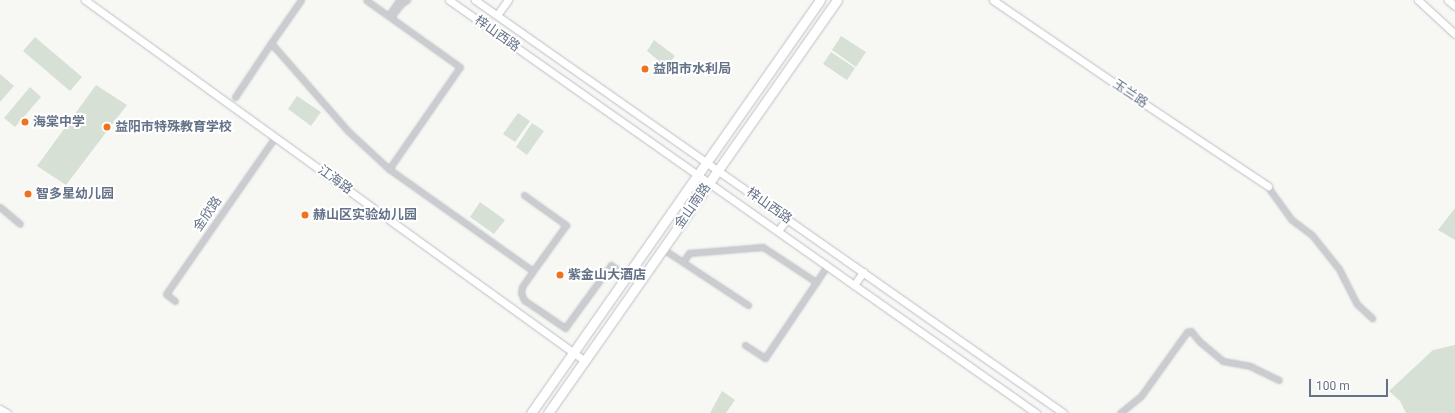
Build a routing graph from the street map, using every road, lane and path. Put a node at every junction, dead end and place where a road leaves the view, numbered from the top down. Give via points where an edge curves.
1 (85, 0) edge
2 (301, 0) edge
3 (366, 0) edge
4 (399, 0) edge
5 (407, 0) edge
6 (449, 0) edge
7 (475, 0) edge
8 (508, 0) edge
9 (820, 0) edge
10 (838, 0) edge
11 (993, 0) edge
12 (1418, 0) edge
13 (1448, 0) edge
14 (1455, 6) edge
15 (497, 15) junction
16 (390, 16) junction
17 (1455, 34) edge
18 (271, 43) junction
19 (235, 97) dead end
20 (275, 137) junction
21 (707, 162) junction
22 (389, 169) junction
23 (718, 170) junction
24 (698, 175) junction
25 (709, 183) junction
26 (1268, 186) joint
27 (524, 195) dead end
28 (0, 207) edge
29 (787, 218) junction
30 (20, 224) dead end
31 (778, 231) junction
32 (663, 249) junction
33 (683, 262) junction
34 (827, 266) junction
35 (533, 272) junction
36 (863, 272) junction
37 (627, 276) junction
38 (816, 282) junction
39 (854, 285) junction
40 (176, 301) dead end
41 (748, 305) dead end
42 (1372, 318) dead end
43 (745, 345) dead end
44 (574, 353) junction
45 (585, 361) junction
46 (1279, 380) dead end
47 (0, 409) edge
48 (7, 413) edge
49 (532, 413) edge
50 (548, 413) edge
51 (1036, 413) edge
52 (1063, 413) edge
53 (1120, 413) edge

1 - 20 street, 江海路
2 - 18 street
3 - 16 street
4 - 16 street
5 - 16 street
6 - 24 street, 梓山西路
7 - 15 street, 梓山西路
8 - 15 street
9 - 21 highway, 金山南路
10 - 23 highway, 金山南路
11 - 26 street, 玉兰路
12 - 17 street
13 - 14 street
15 - 21 street, 梓山西路
16 - 22 street via 460,67
18 - 19 street
18 - 22 street via 348,131
20 - 40 street, 金欣路 via 166,294
20 - 44 street, 江海路
21 - 23 street, 梓山西路
21 - 24 highway, 金山南路
22 - 35 street
23 - 25 highway, 金山南路
23 - 29 street, 梓山西路
24 - 25 street, 梓山西路
24 - 37 highway, 金山南路
25 - 31 street, 梓山西路
25 - 32 highway, 金山南路
26 - 42 street via 1292,220 1312,235 1339,269 1357,304
27 - 35 street via 566,225
28 - 30 street
29 - 31 street
29 - 36 street, 梓山西路
31 - 34 street, 梓山西路
32 - 33 street
32 - 45 highway, 金山南路
33 - 38 street via 689,253 763,247
33 - 41 street
34 - 38 street
34 - 39 street, 梓山西路
35 - 37 street via 522,287 524,300 565,328 611,265
36 - 39 street
36 - 52 street, 梓山西路
37 - 44 highway, 金山南路
38 - 43 street via 765,358
39 - 51 street, 梓山西路
44 - 45 street, 江海路
44 - 49 highway, 金山南路
45 - 50 highway, 金山南路
46 - 53 street via 1250,366 1223,361 1191,331 1178,342 1141,396
47 - 48 street

